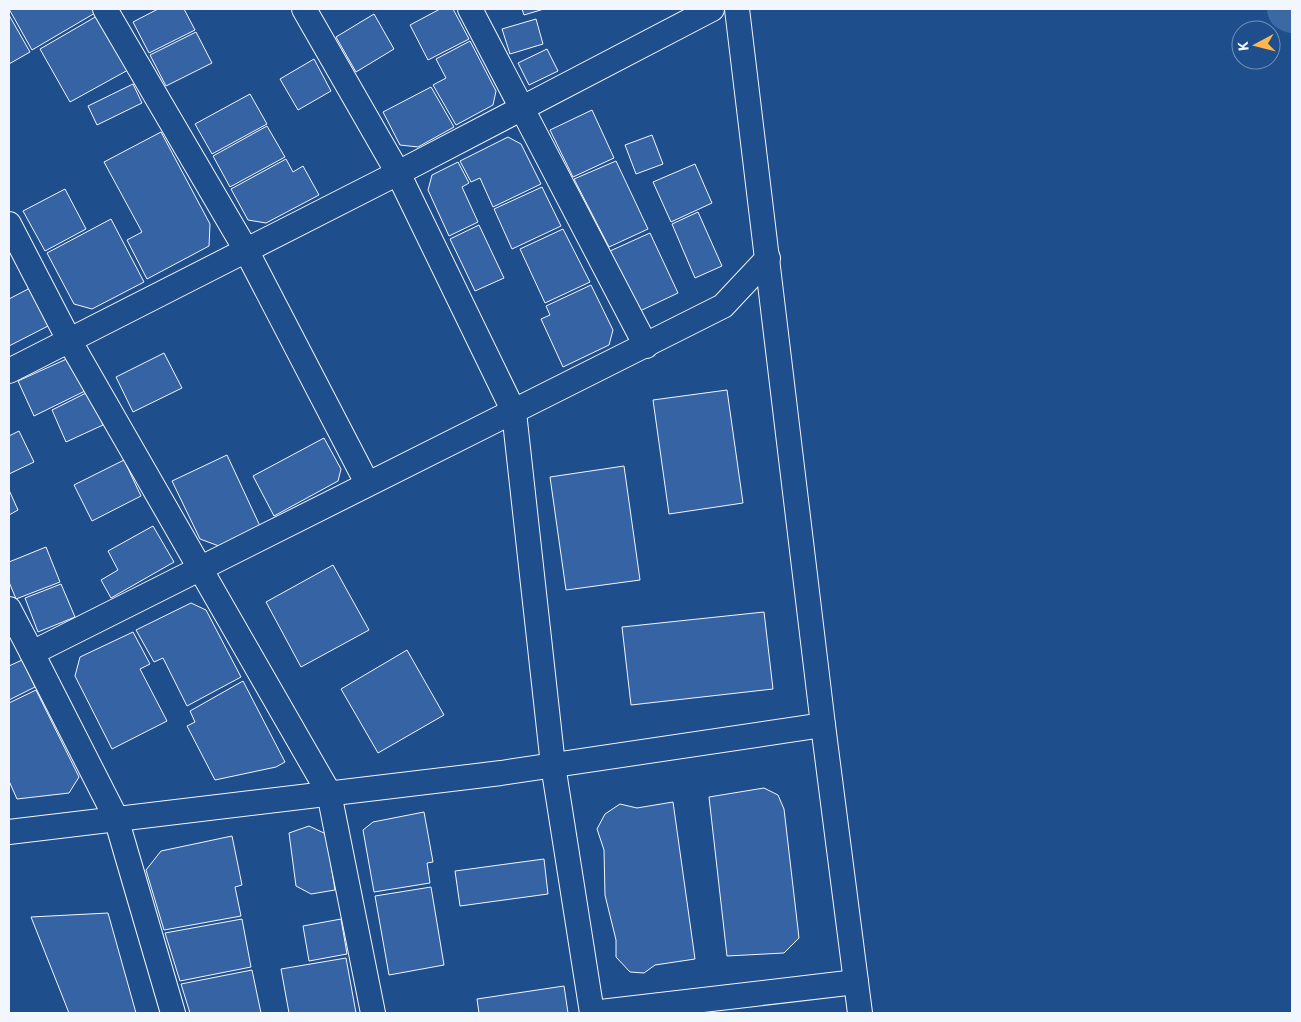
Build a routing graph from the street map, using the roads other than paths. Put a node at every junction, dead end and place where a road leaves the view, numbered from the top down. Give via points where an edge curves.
1 (105, 9) edge
2 (304, 9) edge
3 (470, 9) edge
4 (712, 9) edge
5 (737, 9) edge
6 (523, 107) junction
7 (398, 173) junction
8 (9, 224) edge
9 (246, 250) junction
10 (768, 258) junction
11 (69, 340) junction
12 (646, 346) junction
13 (9, 370) edge
14 (514, 412) junction
15 (367, 483) junction
16 (200, 568) junction
17 (9, 609) edge
18 (32, 653) junction
19 (823, 725) junction
20 (553, 765) junction
21 (329, 793) junction
22 (116, 818) junction
23 (9, 832) edge
24 (856, 982) junction
25 (173, 1013) edge
26 (373, 1013) edge
27 (592, 1013) edge
28 (860, 1013) edge

1 - 9 street
2 - 7 street
3 - 6 street
4 - 6 street
5 - 10 street
6 - 7 street
6 - 12 street
7 - 9 street
7 - 14 street
8 - 11 street
9 - 11 street
9 - 15 street
10 - 12 street via 724,306
10 - 19 street
11 - 13 street
11 - 16 street
12 - 14 street
14 - 15 street
14 - 20 street
15 - 16 street
16 - 18 street
16 - 21 street
17 - 18 street
18 - 22 street
19 - 20 street
19 - 24 street
20 - 21 street
20 - 27 street
21 - 22 street
21 - 26 street
22 - 23 street
22 - 25 street
24 - 27 street
24 - 28 street

